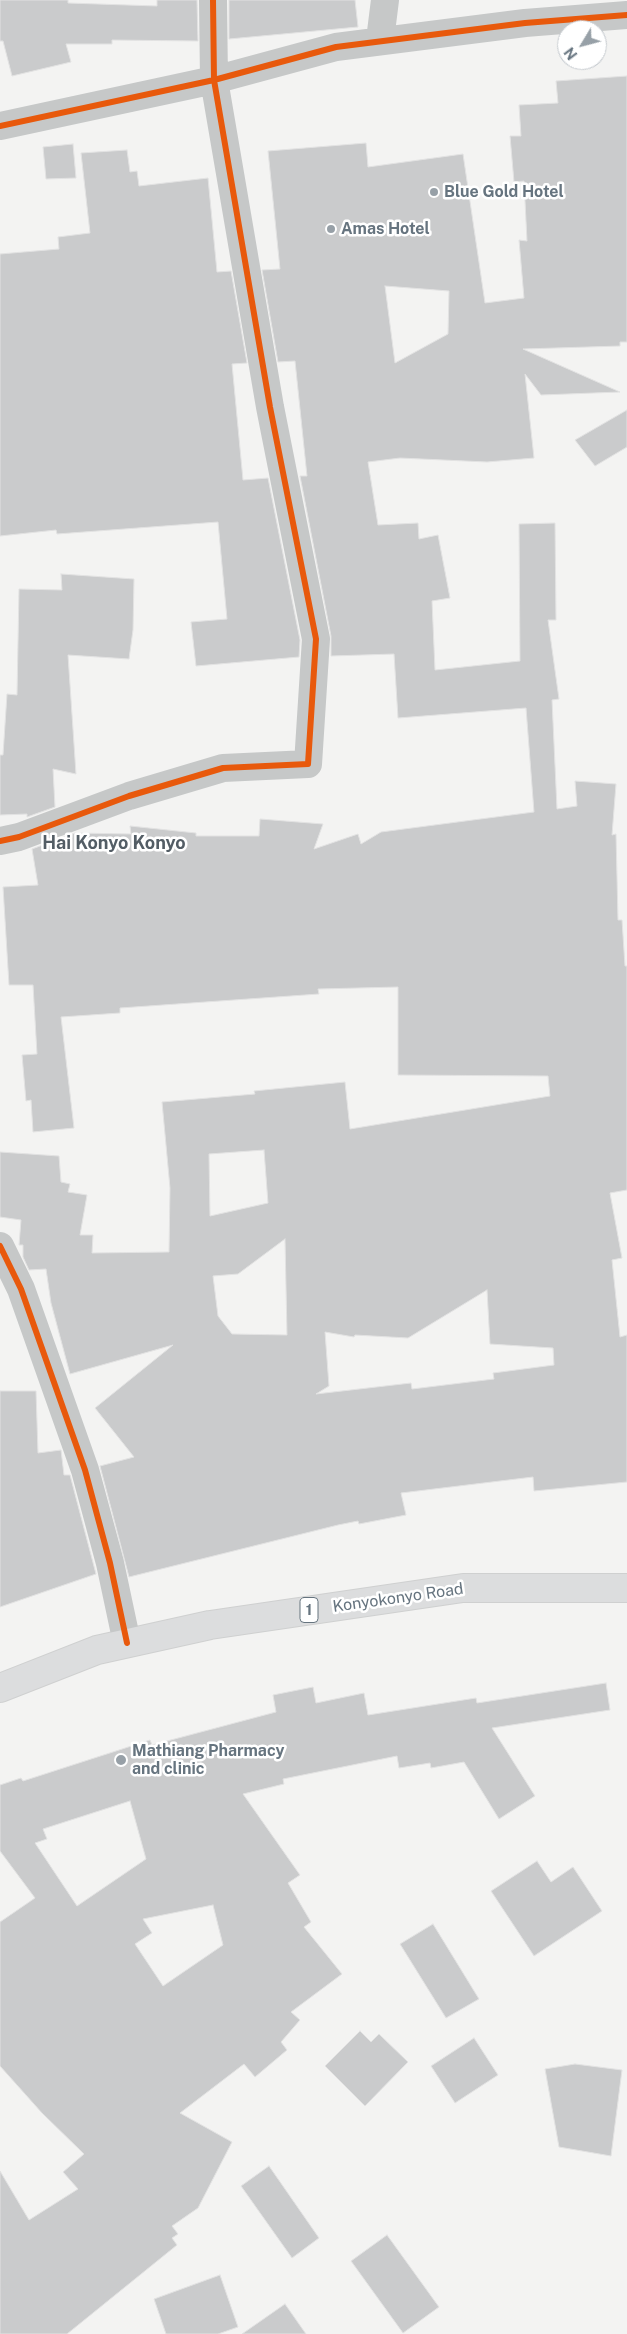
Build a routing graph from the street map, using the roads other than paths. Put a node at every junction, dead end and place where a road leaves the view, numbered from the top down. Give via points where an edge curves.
1 (212, 0) edge
2 (385, 0) edge
3 (627, 15) edge
4 (380, 40) junction
5 (214, 80) junction
6 (0, 126) edge
7 (0, 841) edge
8 (0, 1246) edge
9 (627, 1588) edge
10 (127, 1644) junction
11 (0, 1688) edge

1 - 5 street
2 - 4 street
3 - 4 street
4 - 5 street via 336,48
5 - 6 street
5 - 7 street via 270,407 316,639 308,764 223,768 129,796
8 - 10 street via 21,1289 85,1470
9 - 10 main road, Konyokonyo Road / 1 via 463,1588 210,1625
10 - 11 main road, Konyokonyo Road / 1 via 97,1650

